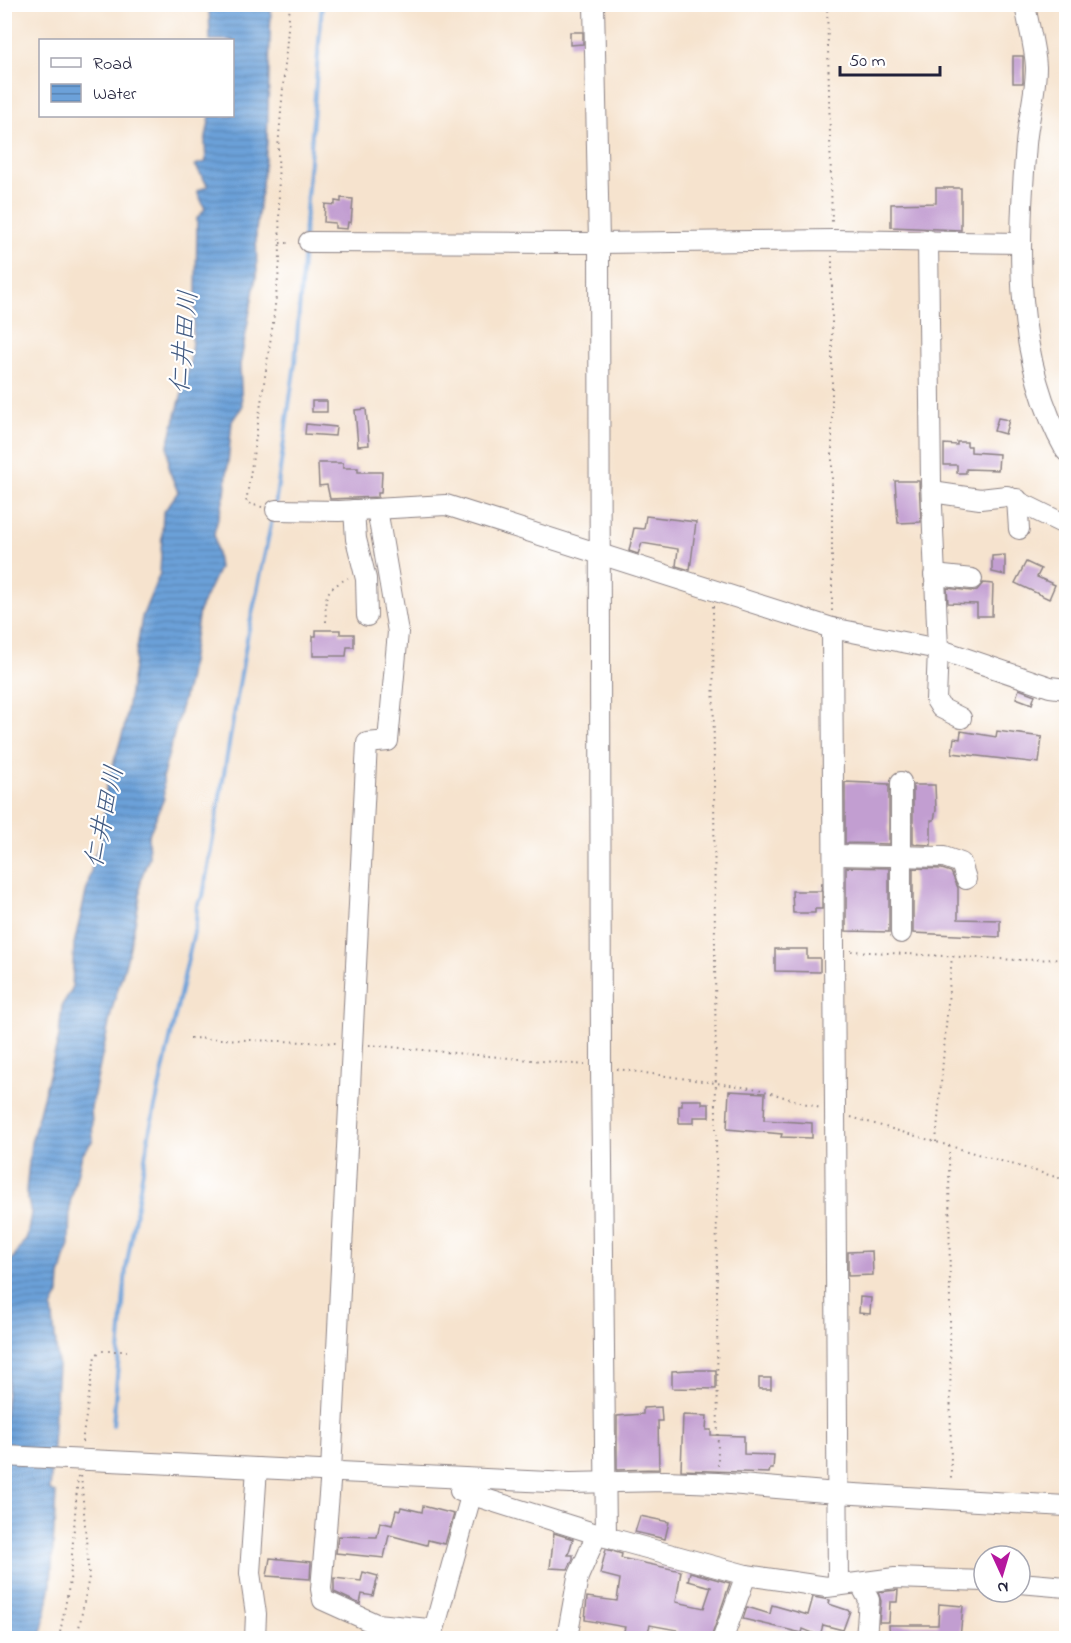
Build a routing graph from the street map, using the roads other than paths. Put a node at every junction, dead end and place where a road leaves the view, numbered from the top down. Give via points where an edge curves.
1 (594, 4) edge
2 (1026, 4) edge
3 (928, 240) junction
4 (309, 242) dead end
5 (599, 243) junction
6 (1019, 243) junction
7 (1066, 451) edge
8 (932, 492) junction
9 (1017, 499) junction
10 (271, 509) road end
11 (377, 509) junction
12 (354, 510) junction
13 (1066, 525) edge
14 (1019, 529) dead end
15 (599, 554) junction
16 (934, 575) junction
17 (972, 579) dead end
18 (367, 616) dead end
19 (832, 628) junction
20 (938, 649) junction
21 (1066, 689) edge
22 (961, 718) dead end
23 (901, 782) dead end
24 (834, 855) junction
25 (901, 855) junction
26 (966, 879) dead end
27 (901, 933) dead end
28 (4, 1456) edge
29 (257, 1468) junction
30 (331, 1471) junction
31 (424, 1476) junction
32 (606, 1484) junction
33 (837, 1493) junction
34 (471, 1496) junction
35 (1066, 1506) edge
36 (602, 1535) junction
37 (746, 1575) junction
38 (972, 1581) edge
39 (860, 1583) junction
40 (1032, 1584) edge
41 (838, 1585) junction
42 (1066, 1587) edge
43 (379, 1631) edge
44 (255, 1638) edge
45 (567, 1638) edge
46 (723, 1638) edge
47 (866, 1638) edge

1 - 5 street
2 - 6 street via 1036,71 1026,141
3 - 5 street
3 - 6 street
3 - 8 street
4 - 5 street
5 - 15 street
6 - 7 street via 1033,371
8 - 9 street via 980,499
8 - 16 street
9 - 13 street
9 - 14 street
10 - 12 street
11 - 12 street
11 - 15 street via 446,505
11 - 30 street via 398,632 388,741 367,743
12 - 18 street
15 - 19 street
15 - 32 street
16 - 17 street
16 - 20 street
19 - 20 street
19 - 24 street
20 - 21 street
20 - 22 street via 936,704
23 - 25 street
24 - 25 street
24 - 33 street
25 - 26 street via 956,860 961,863
25 - 27 street
28 - 29 street
29 - 30 street
29 - 44 street via 250,1573
30 - 31 street
30 - 43 street via 321,1596 328,1604
31 - 32 street
31 - 34 street
32 - 33 street via 718,1483
32 - 36 street
33 - 35 street
33 - 41 street
34 - 36 street
34 - 43 street via 435,1626
36 - 37 street
36 - 45 street via 578,1577
37 - 41 street via 827,1587
37 - 46 street
38 - 39 street via 894,1578
39 - 41 street
39 - 47 street via 869,1600
40 - 42 street

